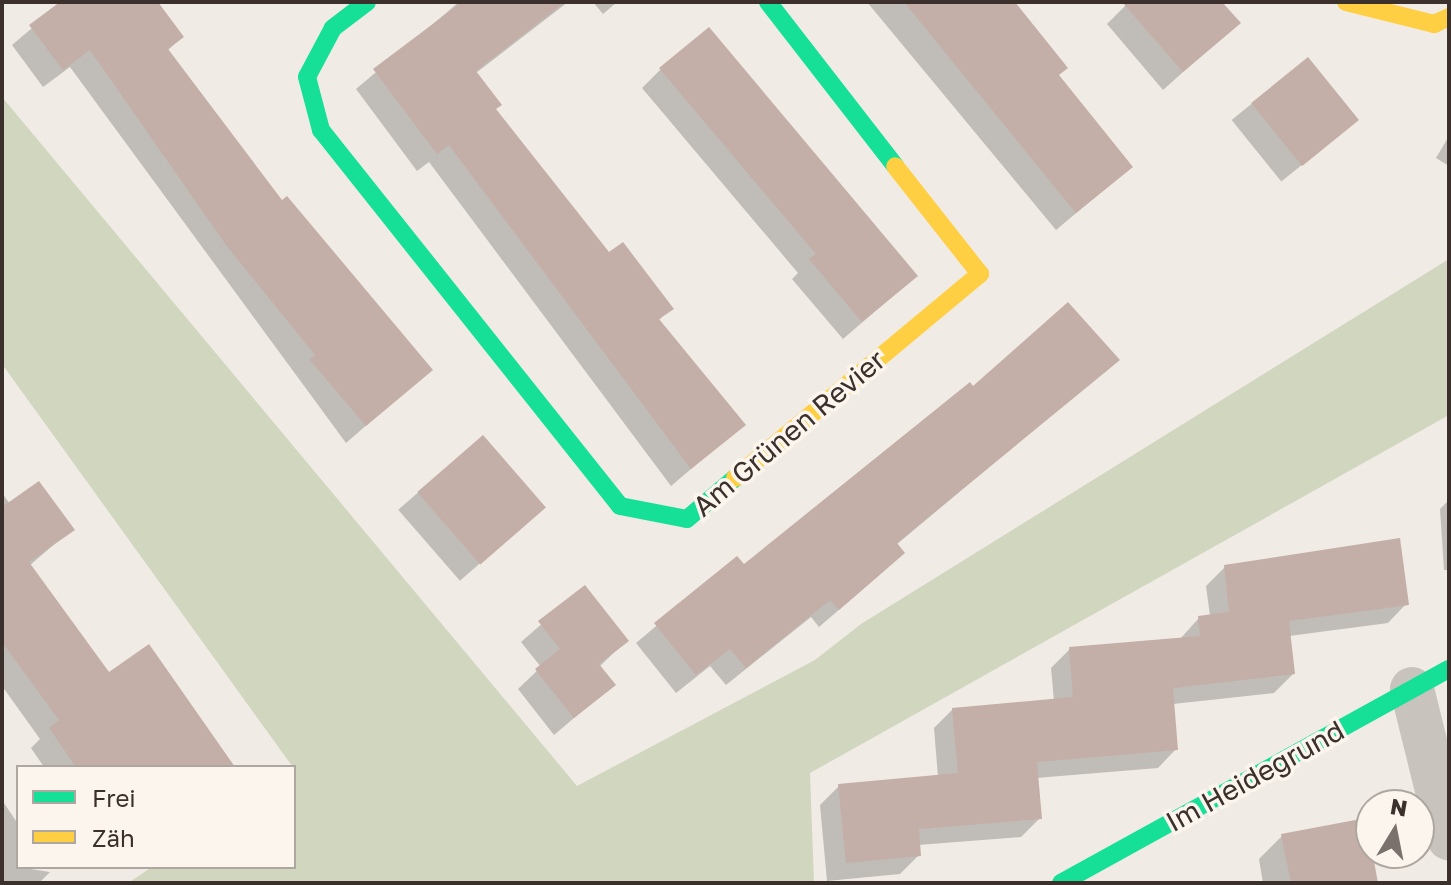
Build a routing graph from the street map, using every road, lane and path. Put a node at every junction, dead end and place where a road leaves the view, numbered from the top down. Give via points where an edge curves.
1 (367, 2) edge
2 (768, 2) edge
3 (1346, 2) edge
4 (1449, 17) edge
5 (1431, 679) edge
6 (1449, 839) edge
7 (1061, 883) edge

1 - 2 street, Am Grünen Revier via 333,28 307,77 321,130 620,506 687,519 980,274
3 - 4 street via 1434,24
5 - 6 street
5 - 7 street, Im Heidegrund

